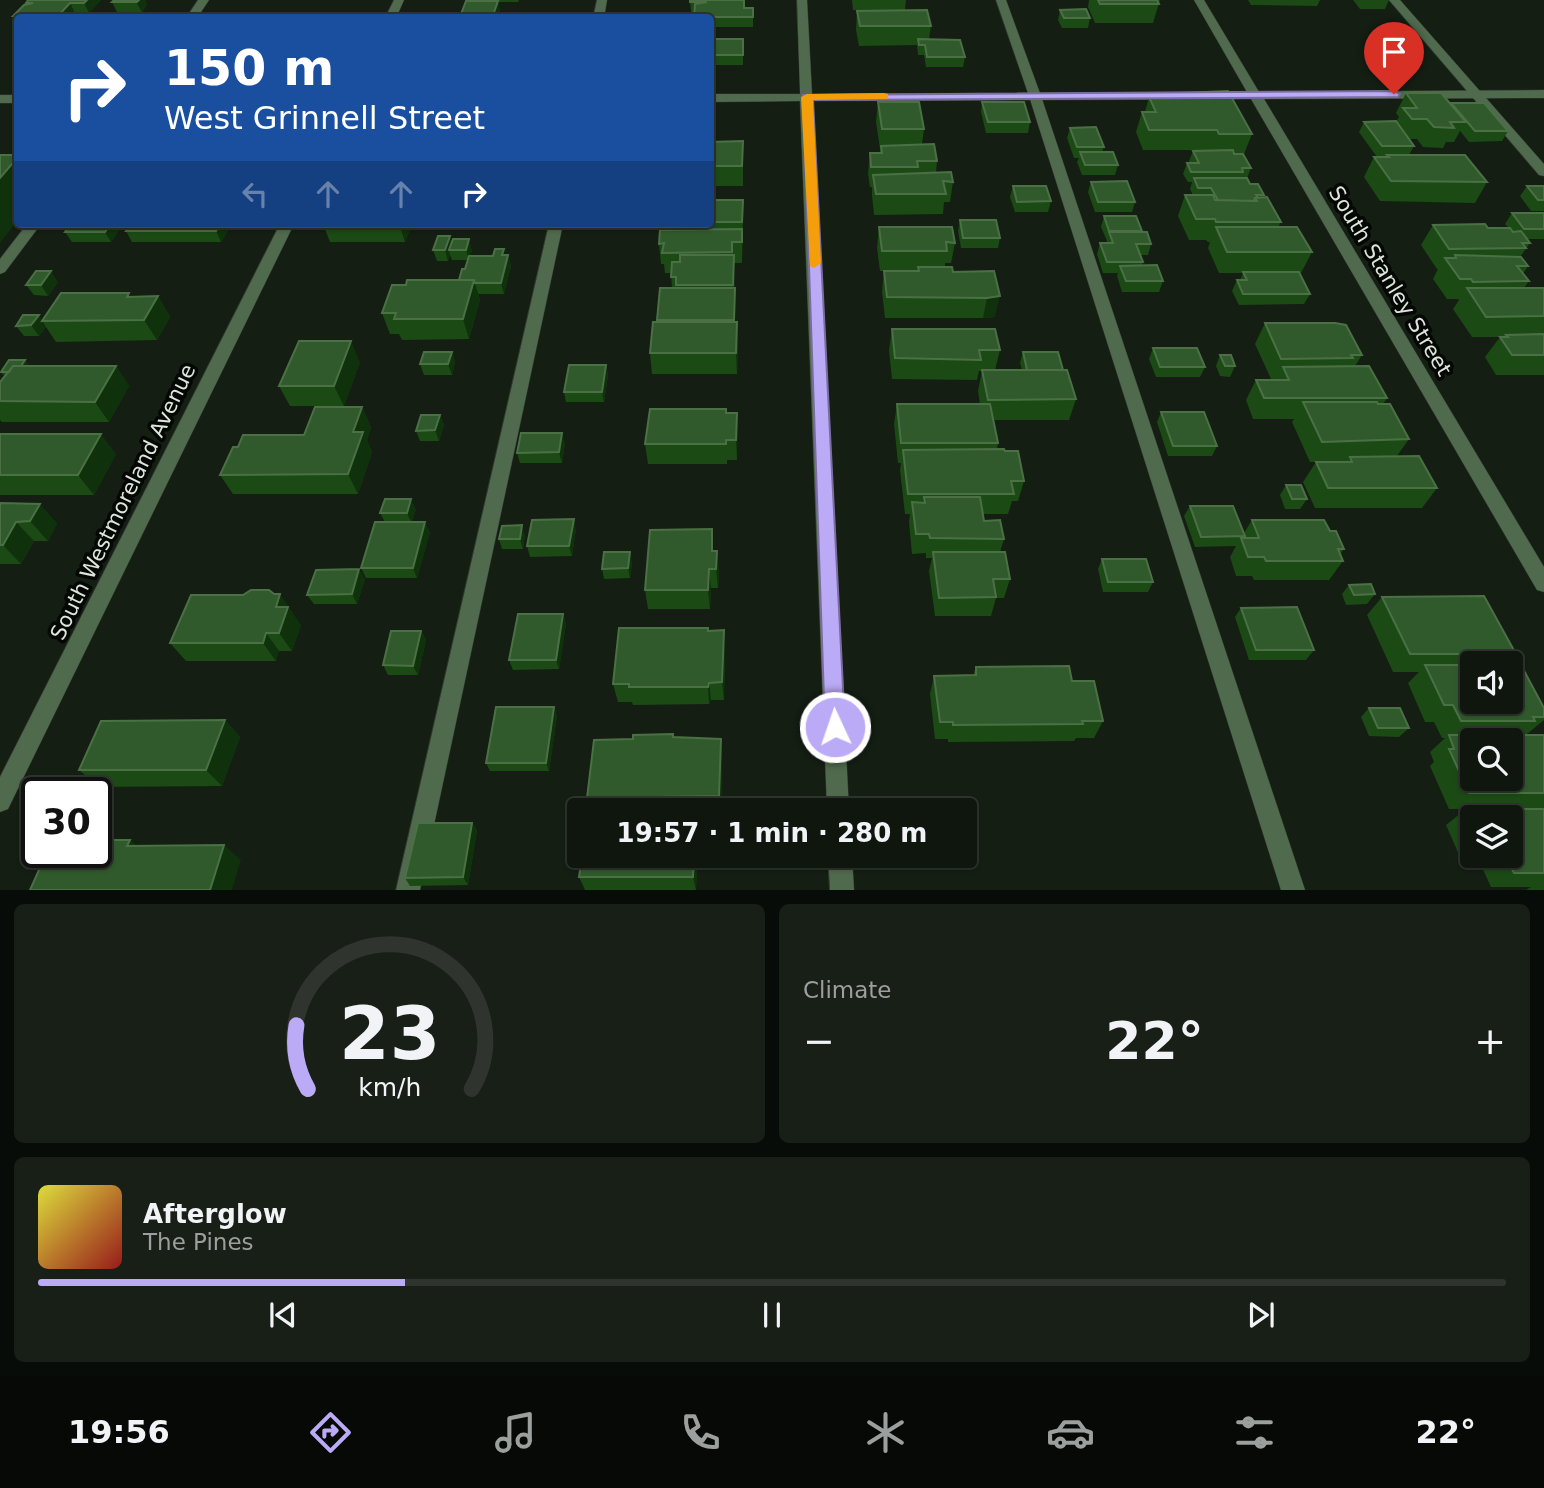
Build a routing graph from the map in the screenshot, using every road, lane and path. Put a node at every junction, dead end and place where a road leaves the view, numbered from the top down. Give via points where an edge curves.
1 (802, 0) edge
2 (1002, 0) edge
3 (1199, 0) edge
4 (1394, 0) edge
5 (1477, 94) junction
6 (1544, 94) edge
7 (1256, 95) junction
8 (1035, 96) junction
9 (807, 97) junction
10 (714, 98) edge
11 (1544, 172) edge
12 (31, 228) edge
13 (285, 228) edge
14 (554, 228) edge
15 (0, 269) edge
16 (1544, 584) edge
17 (837, 798) edge
18 (0, 801) edge
19 (841, 868) edge
20 (408, 890) edge
21 (842, 890) edge
22 (1293, 890) edge

1 - 9 street
2 - 8 street
3 - 7 street, South Stanley Street
4 - 5 street
5 - 6 street
5 - 7 street
5 - 11 street
7 - 8 street
7 - 16 street, South Stanley Street
8 - 9 street
8 - 22 street
9 - 10 street
9 - 17 street
12 - 15 street
13 - 18 street, South Westmoreland Avenue
14 - 20 street
19 - 21 street

